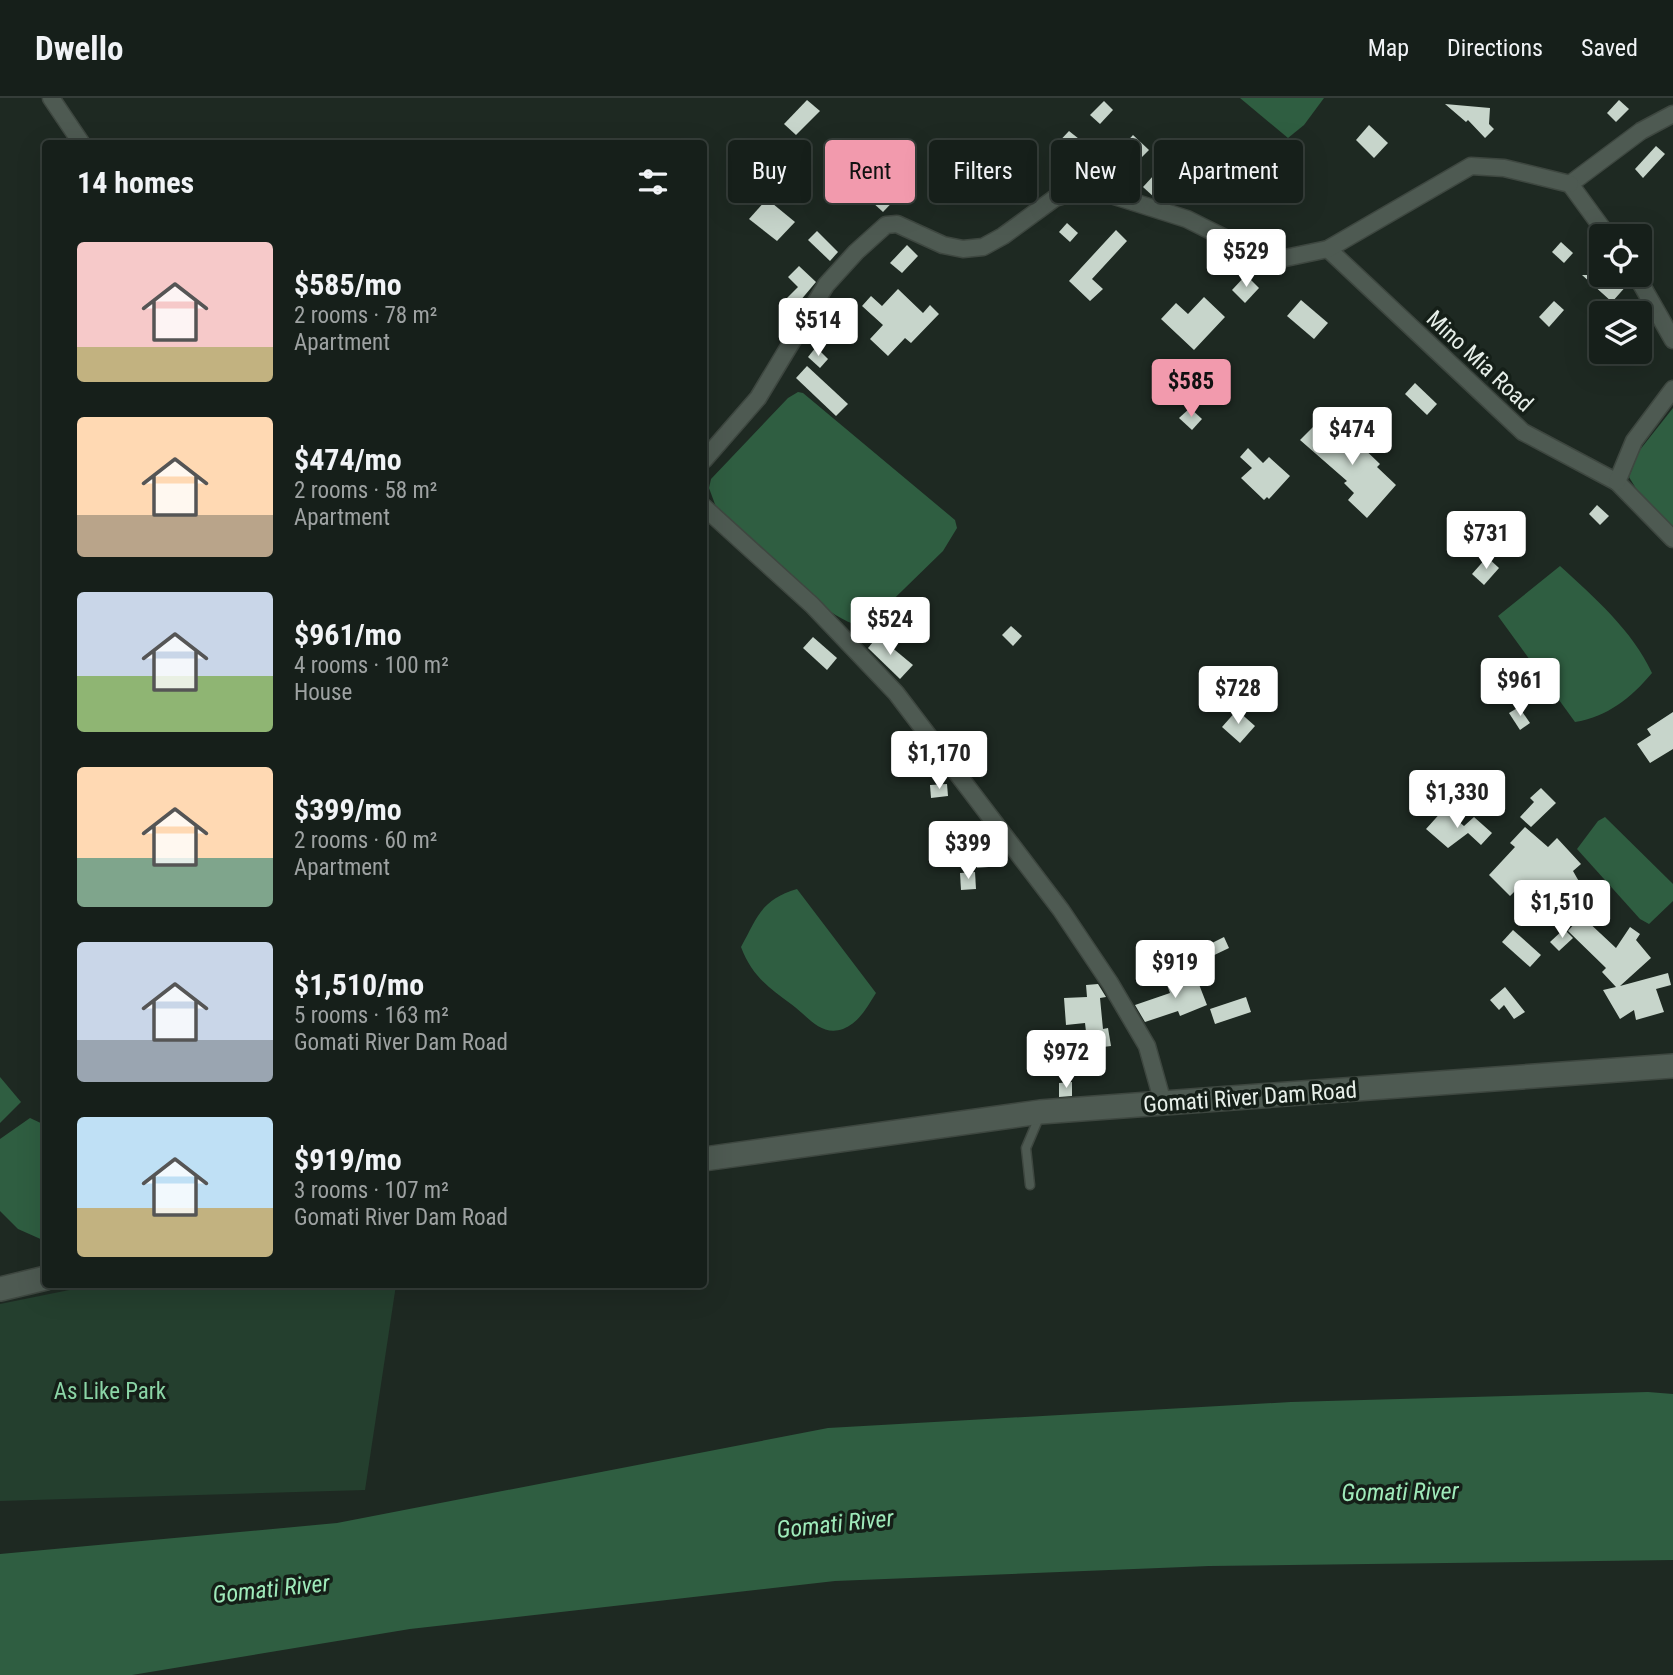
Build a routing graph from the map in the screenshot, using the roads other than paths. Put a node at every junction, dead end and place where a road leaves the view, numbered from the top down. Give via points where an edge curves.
1 (51, 98) edge
2 (1673, 114) edge
3 (79, 140) edge
4 (1570, 184) junction
5 (1599, 224) edge
6 (1328, 249) junction
7 (1643, 287) edge
8 (1673, 340) edge
9 (1673, 389) edge
10 (707, 457) edge
11 (1617, 482) junction
12 (707, 510) edge
13 (1673, 539) edge
14 (1673, 1066) edge
15 (1163, 1103) junction
16 (1040, 1112) junction
17 (707, 1159) edge
18 (1030, 1185) dead end
19 (42, 1279) edge
20 (0, 1289) edge

1 - 3 street
2 - 4 street via 1641,131
4 - 5 street
4 - 6 street via 1504,168 1471,166
6 - 10 street via 1271,261 1187,219 1089,188 1055,198 983,247 943,245 897,224 886,225 826,285 758,398
6 - 11 street, Mino Mia Road via 1523,432
7 - 8 street
9 - 11 street via 1634,441
11 - 13 street, Mino Mia Road
12 - 15 street via 821,614 896,693 1110,982 1147,1046
14 - 15 main road, Gomati River Dam Road
15 - 16 main road, Gomati River Dam Road
16 - 17 main road, Gomati River Dam Road
16 - 18 lane via 1026,1148
19 - 20 main road

